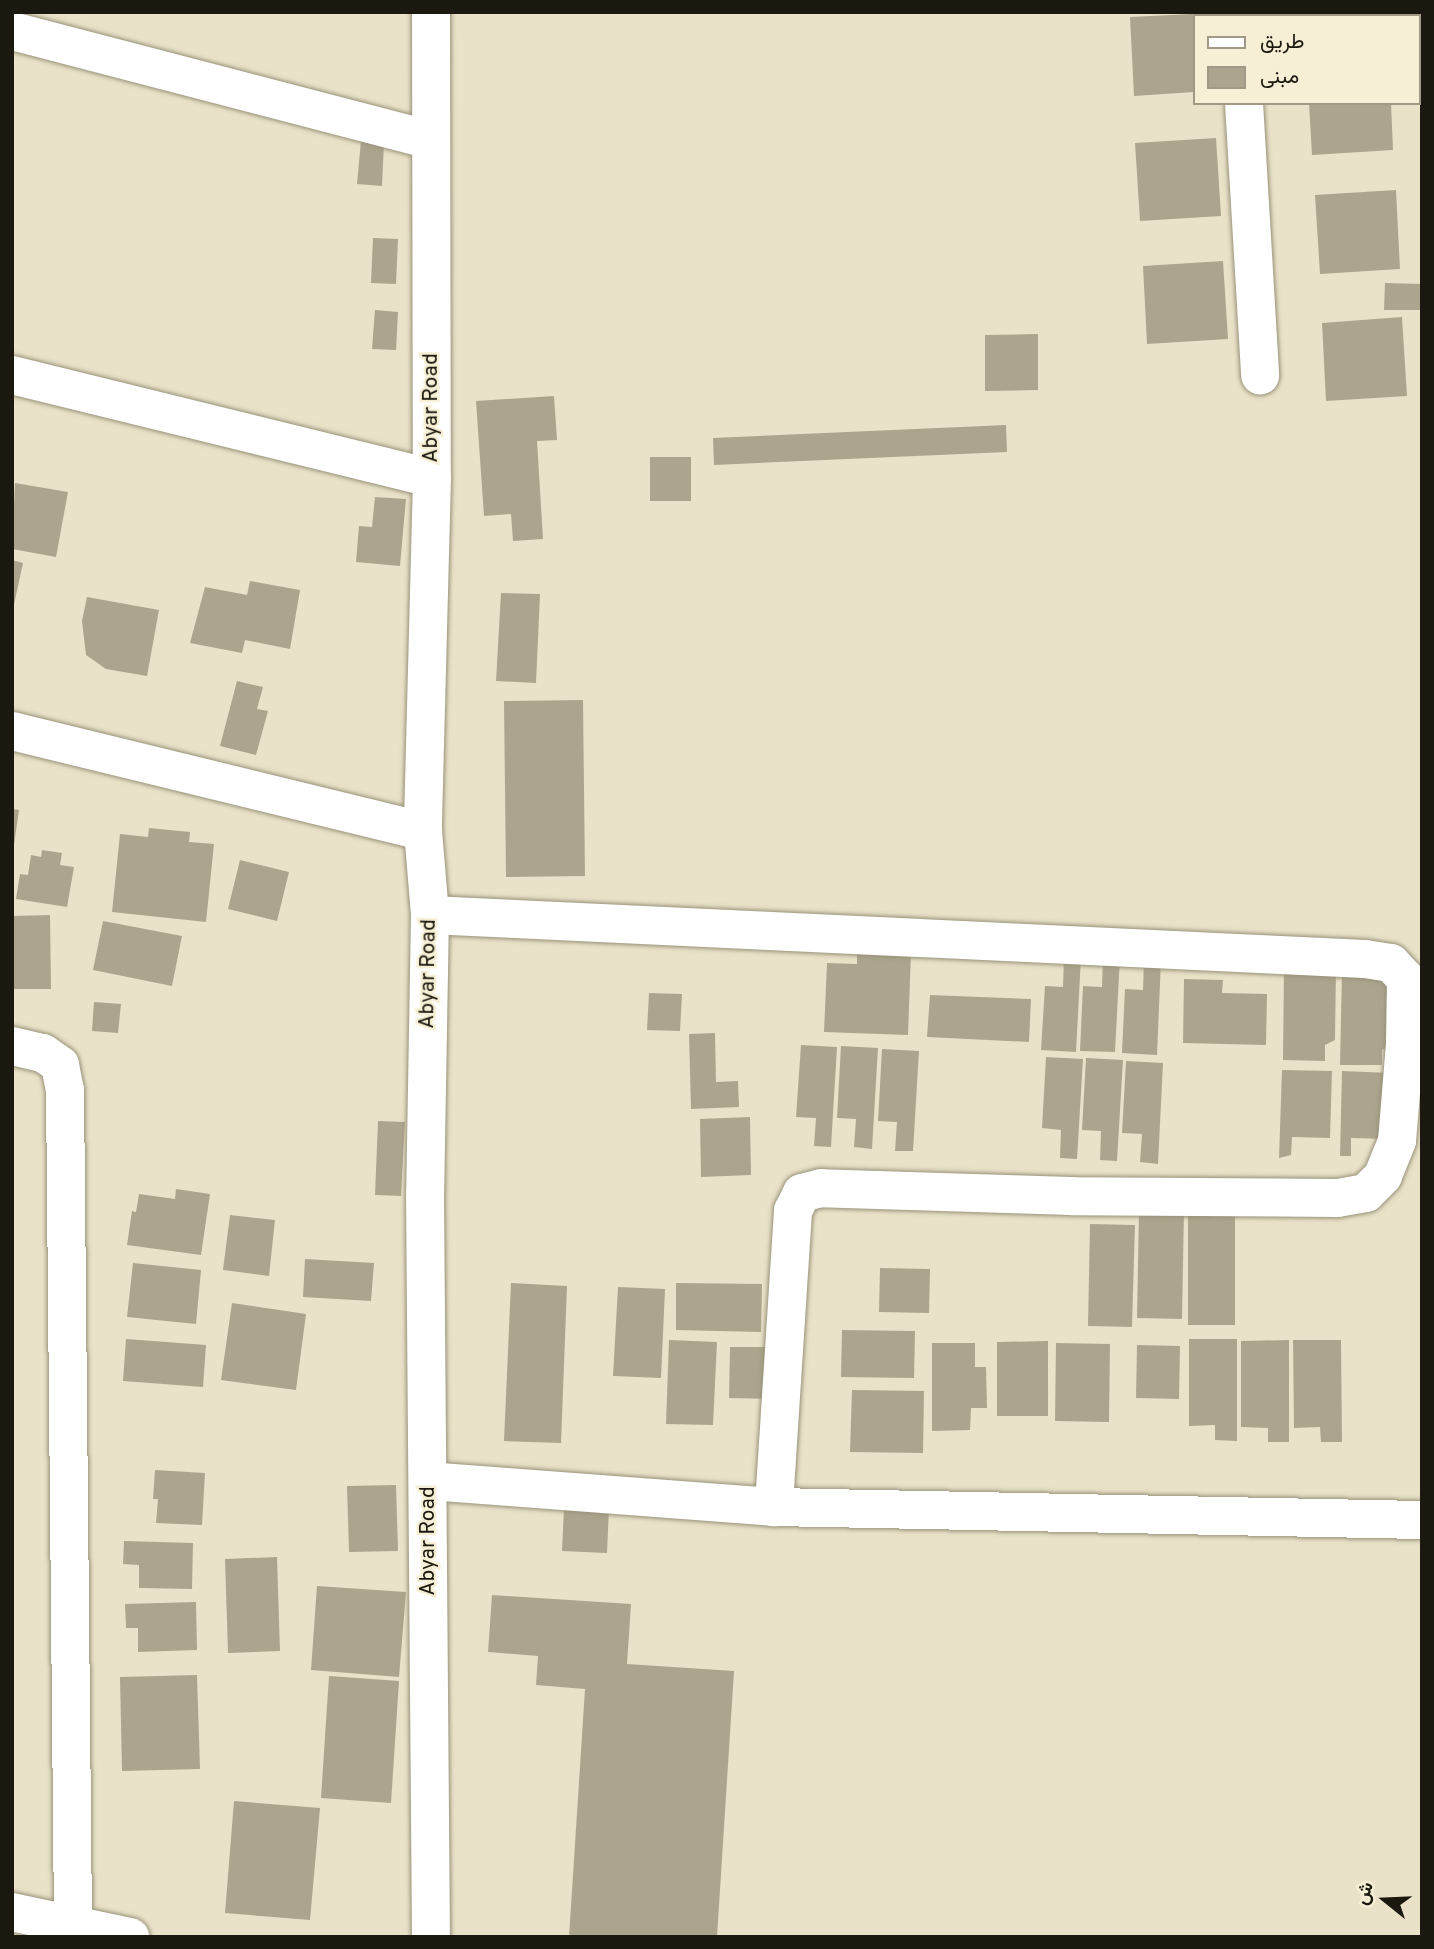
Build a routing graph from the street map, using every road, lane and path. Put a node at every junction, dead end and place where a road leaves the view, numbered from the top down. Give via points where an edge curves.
1 (431, 12) edge
2 (12, 31) edge
3 (1244, 105) edge
4 (430, 140) junction
5 (12, 375) edge
6 (1260, 376) dead end
7 (432, 478) junction
8 (12, 732) edge
9 (423, 831) junction
10 (430, 915) junction
11 (12, 1046) edge
12 (429, 1481) junction
13 (774, 1507) junction
14 (1422, 1520) edge
15 (12, 1912) edge
16 (73, 1924) junction
17 (129, 1937) edge
18 (431, 1937) edge

1 - 4 street, Abyar Road
2 - 4 street
3 - 6 street
4 - 7 street, Abyar Road
5 - 7 street
7 - 9 street, Abyar Road
8 - 9 street
9 - 10 street, Abyar Road
10 - 12 street, Abyar Road via 425,1194
10 - 13 street via 1365,959 1391,963 1406,979 1397,1141 1383,1176 1366,1193 1338,1198 821,1188 802,1193 793,1211
11 - 16 street via 43,1053 60,1065 65,1090
12 - 13 street
12 - 18 street, Abyar Road
13 - 14 street
15 - 16 street
16 - 17 street

